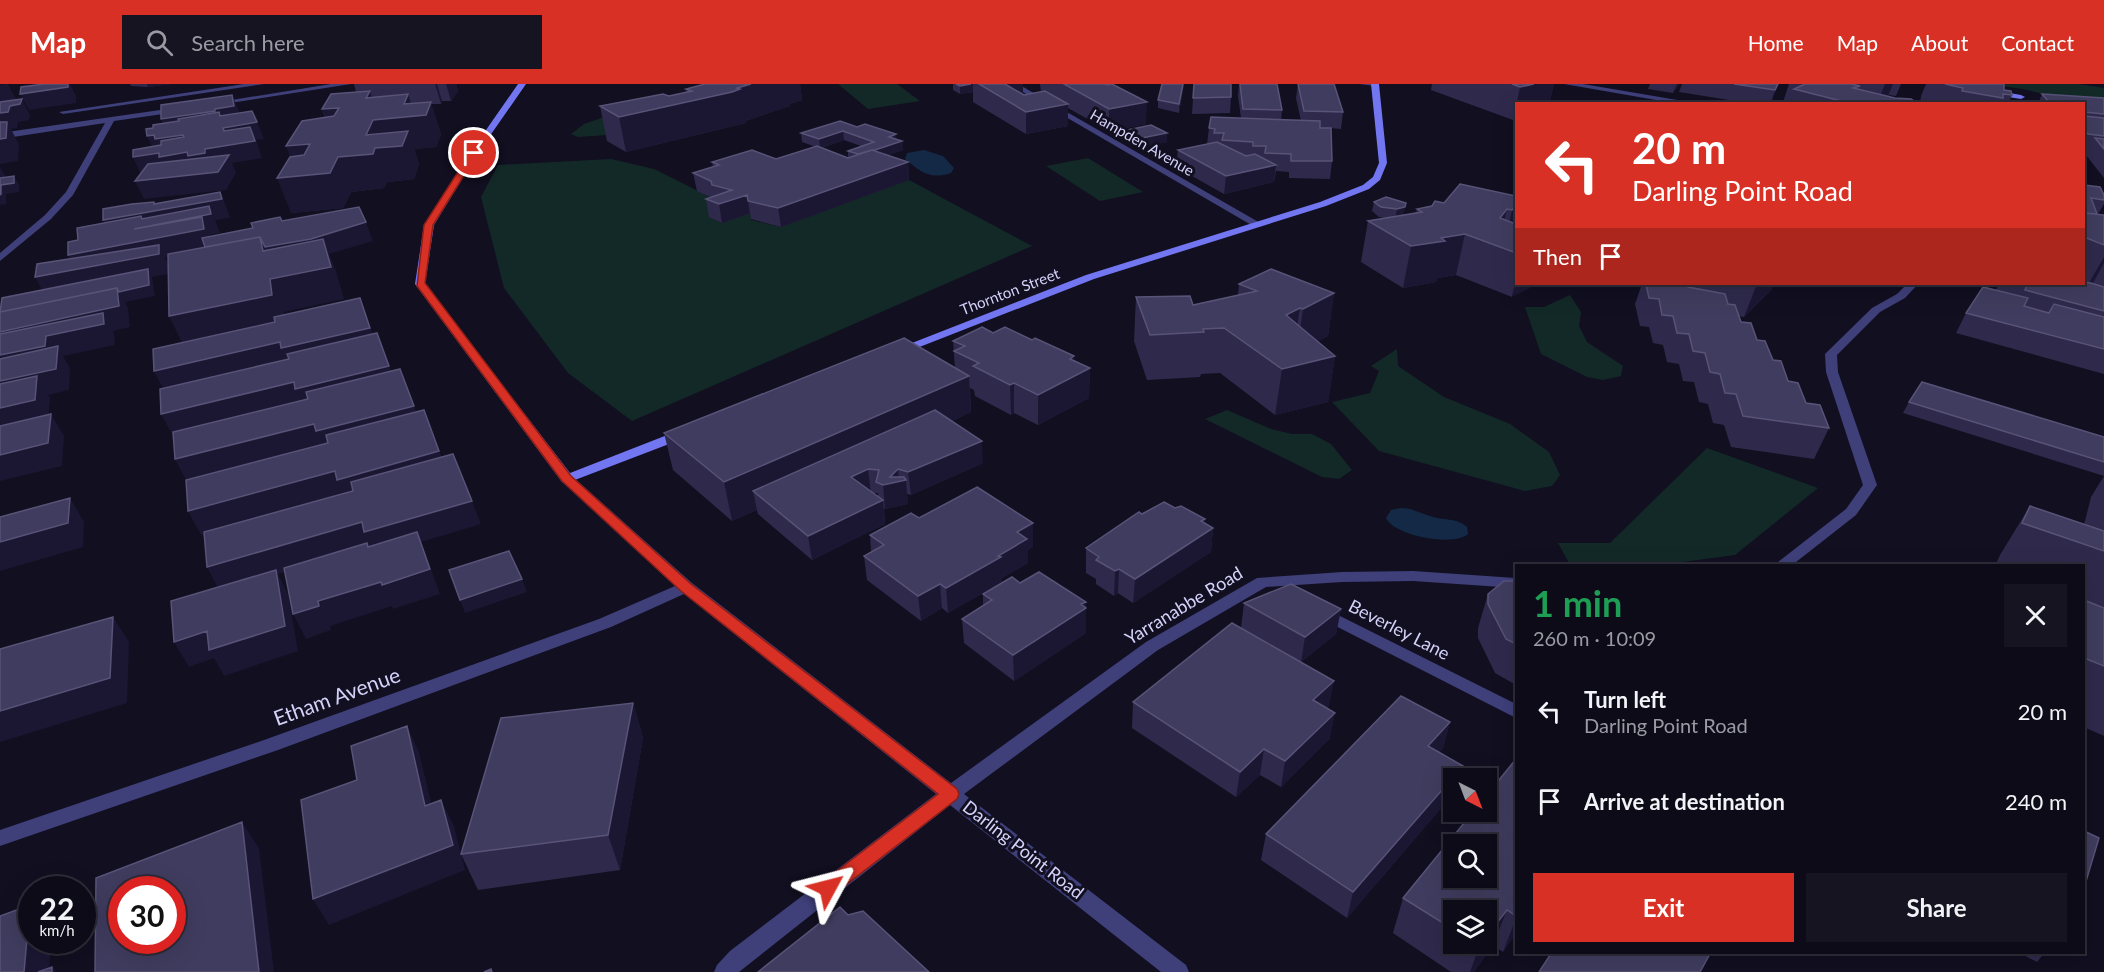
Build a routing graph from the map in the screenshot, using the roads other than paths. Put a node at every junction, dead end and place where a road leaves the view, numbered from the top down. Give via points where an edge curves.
1 (260, 84) edge
2 (347, 84) edge
3 (522, 84) edge
4 (1013, 84) edge
5 (1363, 84) edge
6 (1375, 84) edge
7 (1568, 84) edge
8 (1987, 92) edge
9 (2021, 97) dead end
10 (1684, 102) edge
11 (211, 104) edge
12 (188, 108) edge
13 (63, 112) edge
14 (111, 119) junction
15 (0, 136) edge
16 (1257, 224) junction
17 (0, 258) edge
18 (1912, 285) edge
19 (880, 357) edge
20 (697, 428) edge
21 (567, 479) junction
22 (1783, 564) edge
23 (1263, 582) junction
24 (1515, 583) edge
25 (686, 587) junction
26 (1515, 711) edge
27 (950, 794) junction
28 (0, 838) edge
29 (725, 972) edge
30 (1178, 972) edge

1 - 13 street
2 - 11 street
3 - 21 street, Darling Point Road via 429,225 420,284
4 - 16 street, Hampden Avenue
5 - 6 street
6 - 16 street, Thornton Street via 1383,163 1377,178 1346,196
7 - 10 street
8 - 9 street
12 - 14 street
14 - 15 street
14 - 17 street via 70,194
16 - 19 street, Thornton Street via 1090,277
18 - 22 street via 1876,310 1831,354 1832,372 1870,485 1851,512
20 - 21 street
21 - 25 street, Darling Point Road
23 - 24 street, Yarranabbe Road via 1413,576
23 - 26 street, Beverley Lane
23 - 27 street, Yarranabbe Road via 1152,646
25 - 27 street, Darling Point Road
25 - 28 street, Etham Avenue via 605,623 271,745
27 - 29 street, Yarranabbe Road
27 - 30 street, Darling Point Road

